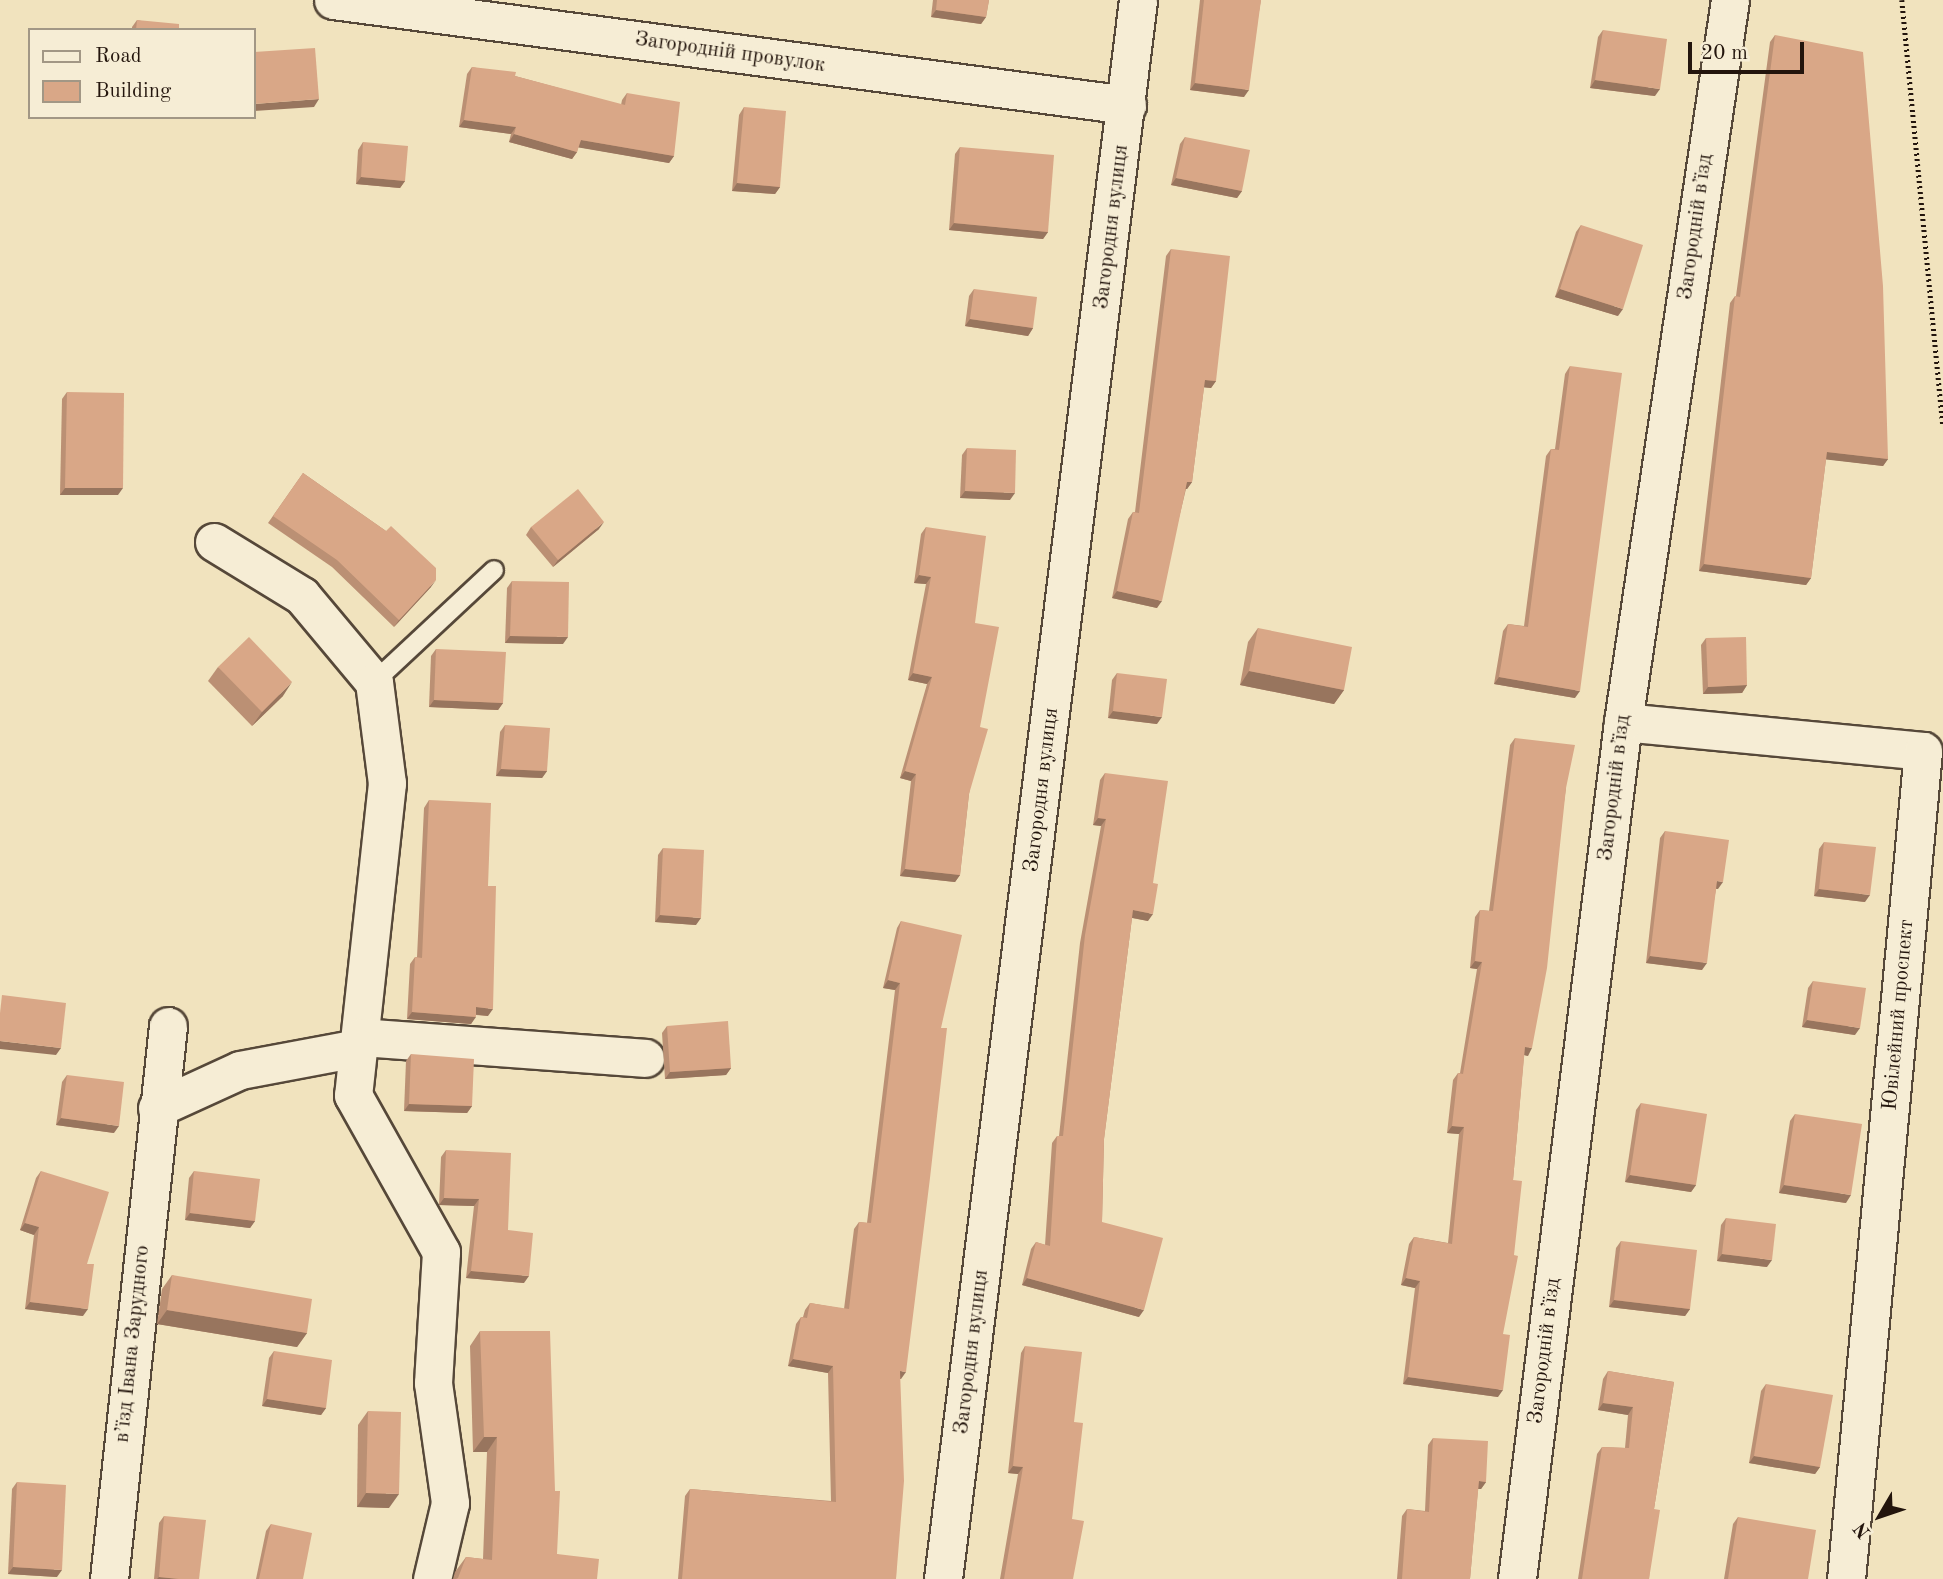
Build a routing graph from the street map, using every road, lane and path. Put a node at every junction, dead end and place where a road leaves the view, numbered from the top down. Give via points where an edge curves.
1 (333, 0) edge
2 (1138, 0) edge
3 (1730, 0) edge
4 (1902, 0) edge
5 (1127, 105) junction
6 (1943, 425) edge
7 (214, 542) dead end
8 (494, 570) dead end
9 (374, 682) junction
10 (1623, 722) junction
11 (168, 1026) dead end
12 (359, 1043) junction
13 (645, 1058) dead end
14 (157, 1108) junction
15 (109, 1579) edge
16 (432, 1579) edge
17 (943, 1579) edge
18 (1517, 1579) edge
19 (1846, 1579) edge

1 - 5 street, Загородній провулок
2 - 5 street, Загородня вулиця
3 - 10 street, Загородній вʼїзд
4 - 6 path
5 - 17 street, Загородня вулиця
7 - 9 street via 302,596
8 - 9 lane
9 - 12 street via 387,783
10 - 18 street, Загородній вʼїзд
10 - 19 street, Ювілейний проспект via 1923,751
11 - 14 street, в’їзд Івана Зарудного
12 - 13 street
12 - 14 street via 240,1070
12 - 16 street via 353,1095 441,1252 433,1383 450,1503
14 - 15 street, в’їзд Івана Зарудного

